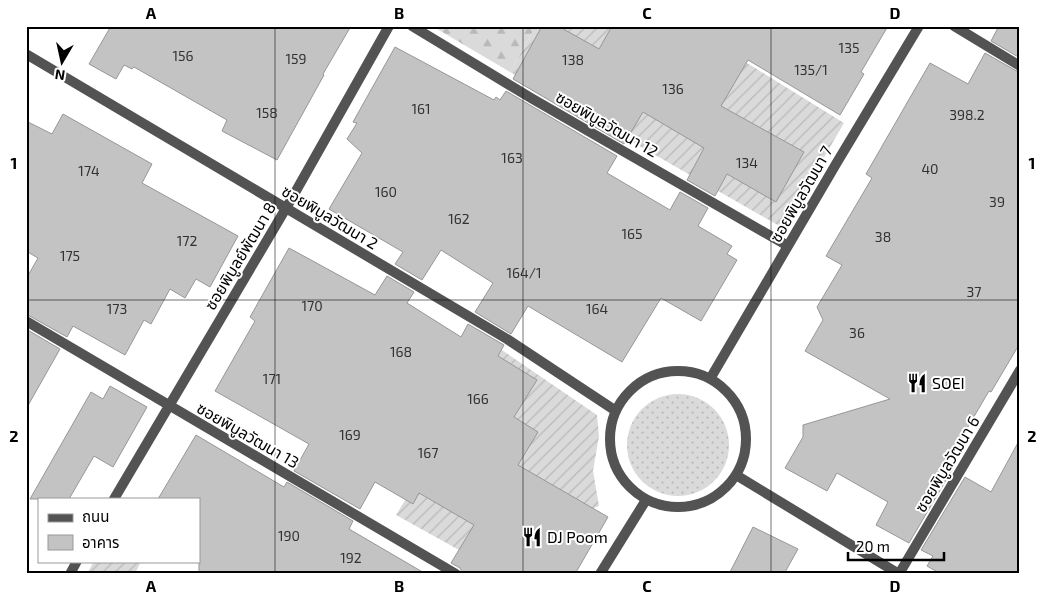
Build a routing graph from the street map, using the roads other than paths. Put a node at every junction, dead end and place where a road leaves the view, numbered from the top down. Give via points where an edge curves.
1 (388, 26) edge
2 (412, 26) edge
3 (919, 26) edge
4 (954, 26) edge
5 (26, 54) edge
6 (1020, 66) edge
7 (286, 208) junction
8 (788, 246) junction
9 (26, 321) edge
10 (1020, 370) edge
11 (710, 378) junction
12 (169, 406) junction
13 (616, 411) junction
14 (736, 475) junction
15 (115, 498) edge
16 (646, 500) junction
17 (76, 562) edge
18 (70, 574) edge
19 (456, 574) edge
20 (600, 574) edge
21 (899, 574) edge

1 - 7 street, ซอยพิบูลย์พัฒนา 8
2 - 8 street, ซอยพิบูลวัฒนา 12
3 - 8 street, ซอยพิบูลวัฒนา 7
4 - 6 street
5 - 7 street, ซอยพิบูลวัฒนา 2
7 - 12 street, ซอยพิบูลย์พัฒนา 8
7 - 13 street, ซอยพิบูลวัฒนา 2 via 507,340
8 - 11 street, ซอยพิบูลวัฒนา 7
9 - 12 street, ซอยพิบูลวัฒนา 13
10 - 21 street, ซอยพิบูลวัฒนา 6
11 - 13 street via 688,372 664,372 642,381 625,396
11 - 14 street via 727,392 740,411 746,432 745,454
12 - 15 street, ซอยพิบูลย์พัฒนา 8
12 - 19 street, ซอยพิบูลวัฒนา 13
13 - 16 street via 610,433 611,453 629,488
14 - 16 street via 723,491 706,502 686,507 665,507
14 - 21 street
16 - 20 street
17 - 18 street

